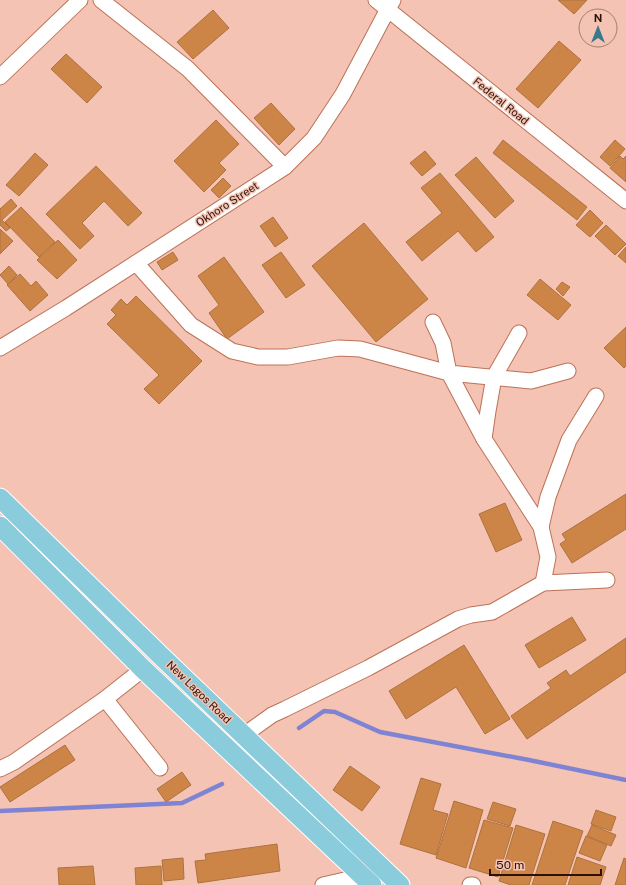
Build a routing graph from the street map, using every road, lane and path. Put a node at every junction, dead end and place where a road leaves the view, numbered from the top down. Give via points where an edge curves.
1 (80, 0) edge
2 (101, 0) edge
3 (386, 3) edge
4 (0, 77) edge
5 (285, 167) junction
6 (626, 201) edge
7 (136, 264) junction
8 (433, 322) dead end
9 (519, 333) dead end
10 (0, 348) edge
11 (568, 371) dead end
12 (449, 373) junction
13 (494, 377) junction
14 (596, 396) dead end
15 (484, 439) junction
16 (0, 498) edge
17 (0, 526) edge
18 (541, 527) junction
19 (607, 580) dead end
20 (543, 583) junction
21 (143, 669) junction
22 (105, 699) junction
23 (244, 735) junction
24 (160, 768) dead end
25 (0, 769) edge
26 (367, 880) edge
27 (324, 885) edge
28 (400, 885) edge

1 - 4 street
2 - 5 street via 188,70
3 - 5 street, Okhoro Street via 343,94 314,138
3 - 6 street, Federal Road via 497,98
5 - 7 street, Okhoro Street
7 - 10 street, Okhoro Street
7 - 12 street via 191,325 232,351 258,357 288,357 338,348 360,349
8 - 12 street via 443,343
9 - 13 street
11 - 13 street via 531,381
12 - 13 street
12 - 15 street
13 - 15 street
14 - 18 street via 569,440 548,497
15 - 18 street
16 - 23 main road, New Lagos Road
17 - 21 main road, New Lagos Road
18 - 20 street via 548,557
19 - 20 street
20 - 23 street via 492,612 458,619 368,668 272,715
21 - 22 street
21 - 26 main road, New Lagos Road
22 - 24 street
22 - 25 street
23 - 28 main road, New Lagos Road
26 - 27 street

